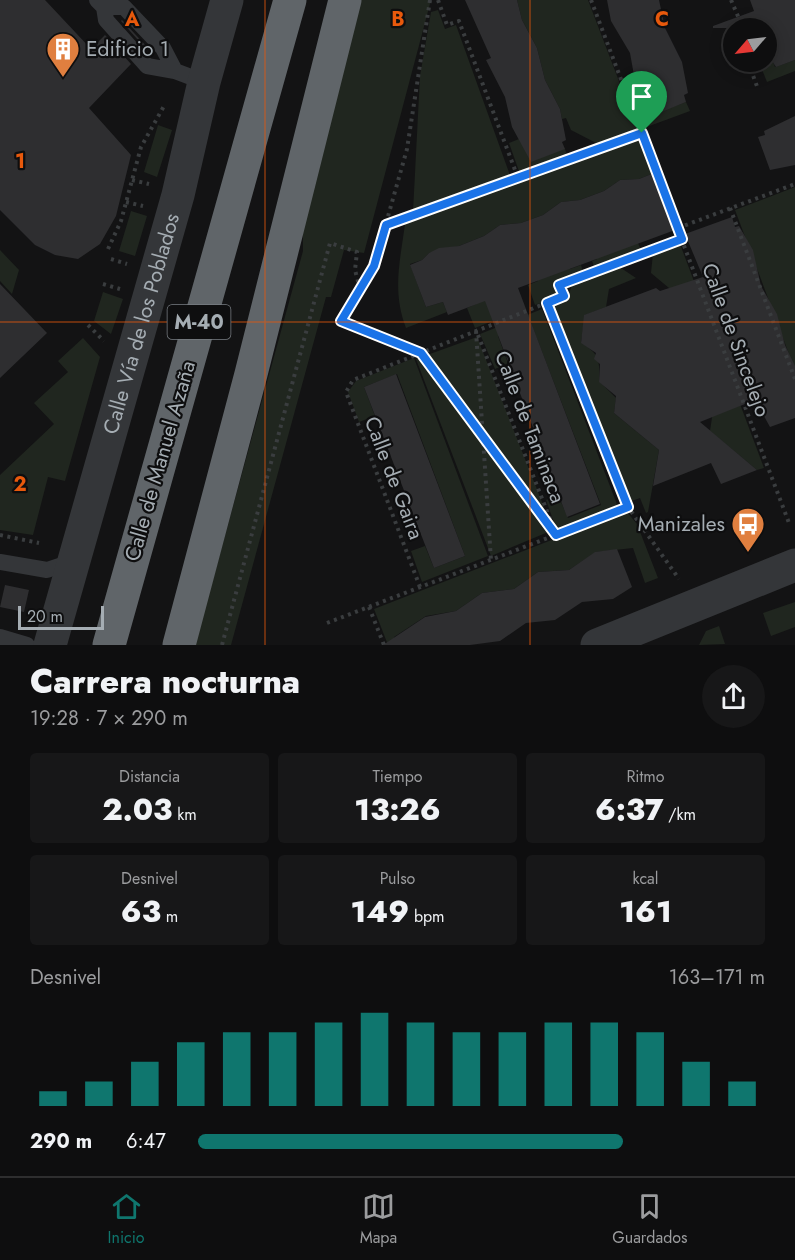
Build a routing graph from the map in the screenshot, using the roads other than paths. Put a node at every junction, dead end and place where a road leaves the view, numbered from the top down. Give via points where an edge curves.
1 (227, 0) edge
2 (290, 0) edge
3 (345, 0) edge
4 (101, 4) edge
5 (189, 76) junction
6 (0, 562) edge
7 (795, 565) edge
8 (63, 574) junction
9 (664, 632) edge
10 (0, 637) edge
11 (27, 645) edge
12 (50, 645) edge
13 (109, 645) edge
14 (179, 645) edge
15 (597, 645) edge

1 - 5 street, Calle Vía de los Poblados
2 - 13 highway, Calle de Manuel Azaña / M-40
3 - 14 highway, M-40
4 - 5 lane via 124,7
4 - 5 lane via 106,21 147,66
5 - 8 street, Calle Vía de los Poblados via 178,195
6 - 8 lane
7 - 9 street
8 - 12 street, Calle Vía de los Poblados
9 - 15 street
10 - 11 lane

